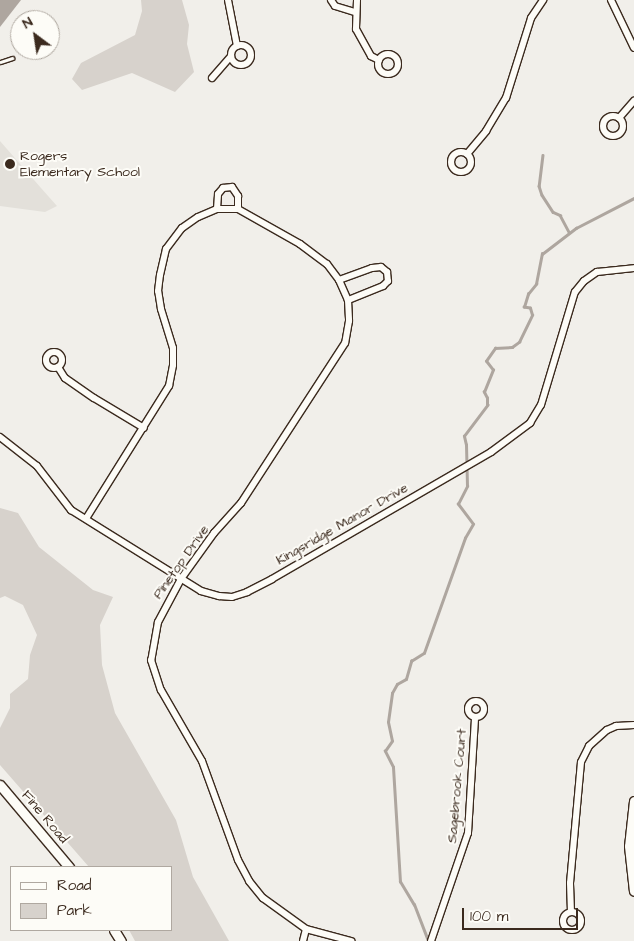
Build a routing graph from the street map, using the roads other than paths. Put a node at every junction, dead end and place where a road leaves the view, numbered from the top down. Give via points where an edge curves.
1 (228, 0) edge
2 (331, 0) edge
3 (357, 0) edge
4 (543, 0) edge
5 (611, 0) edge
6 (355, 12) junction
7 (237, 46) junction
8 (634, 48) edge
9 (232, 56) junction
10 (379, 60) dead end
11 (212, 78) dead end
12 (634, 101) edge
13 (619, 118) dead end
14 (467, 154) dead end
15 (217, 209) junction
16 (238, 209) junction
17 (634, 268) edge
18 (339, 280) junction
19 (348, 300) junction
20 (58, 367) dead end
21 (144, 428) junction
22 (0, 438) edge
23 (86, 517) junction
24 (181, 579) junction
25 (475, 717) dead end
26 (634, 725) edge
27 (0, 785) edge
28 (634, 801) edge
29 (68, 866) edge
30 (634, 890) edge
31 (571, 912) dead end
32 (306, 928) junction
33 (303, 941) edge
34 (351, 941) edge
35 (431, 941) edge

1 - 7 street
2 - 6 street via 335,6
3 - 6 street
4 - 14 street via 531,18 506,98
5 - 8 street
6 - 10 street via 356,29 364,46 371,56
7 - 9 street
7 - 9 street via 248,47 251,59 240,65
9 - 11 street
12 - 13 street
15 - 16 street, Pinetop Drive
15 - 16 street via 218,194 223,188 232,187 238,196
15 - 21 street, Pinetop Drive via 182,228 166,249 158,291 173,348 173,365 169,386
16 - 18 street, Pinetop Drive via 300,244 327,264
17 - 24 street, Kingsridge Manor Drive via 597,272 575,292 541,405 530,423 512,437 247,592 219,596
18 - 19 street, Pinetop Drive
18 - 19 street via 372,268 387,272 388,280 383,286
19 - 24 street, Pinetop Drive via 348,331 340,352 242,503
20 - 21 street via 65,378
21 - 23 street, Pinetop Drive
22 - 23 street, Kingsridge Manor Drive via 37,466 71,510
23 - 24 street, Kingsridge Manor Drive
24 - 32 street, Pinetop Drive via 155,631 152,660 157,681 202,761 242,871 262,898
25 - 35 street, Sagebrook Court via 468,833
26 - 31 street via 607,730 589,746 581,762 571,874
27 - 29 street, Fine Road
28 - 30 street via 629,846
32 - 33 street
32 - 34 street, Pinetop Drive

